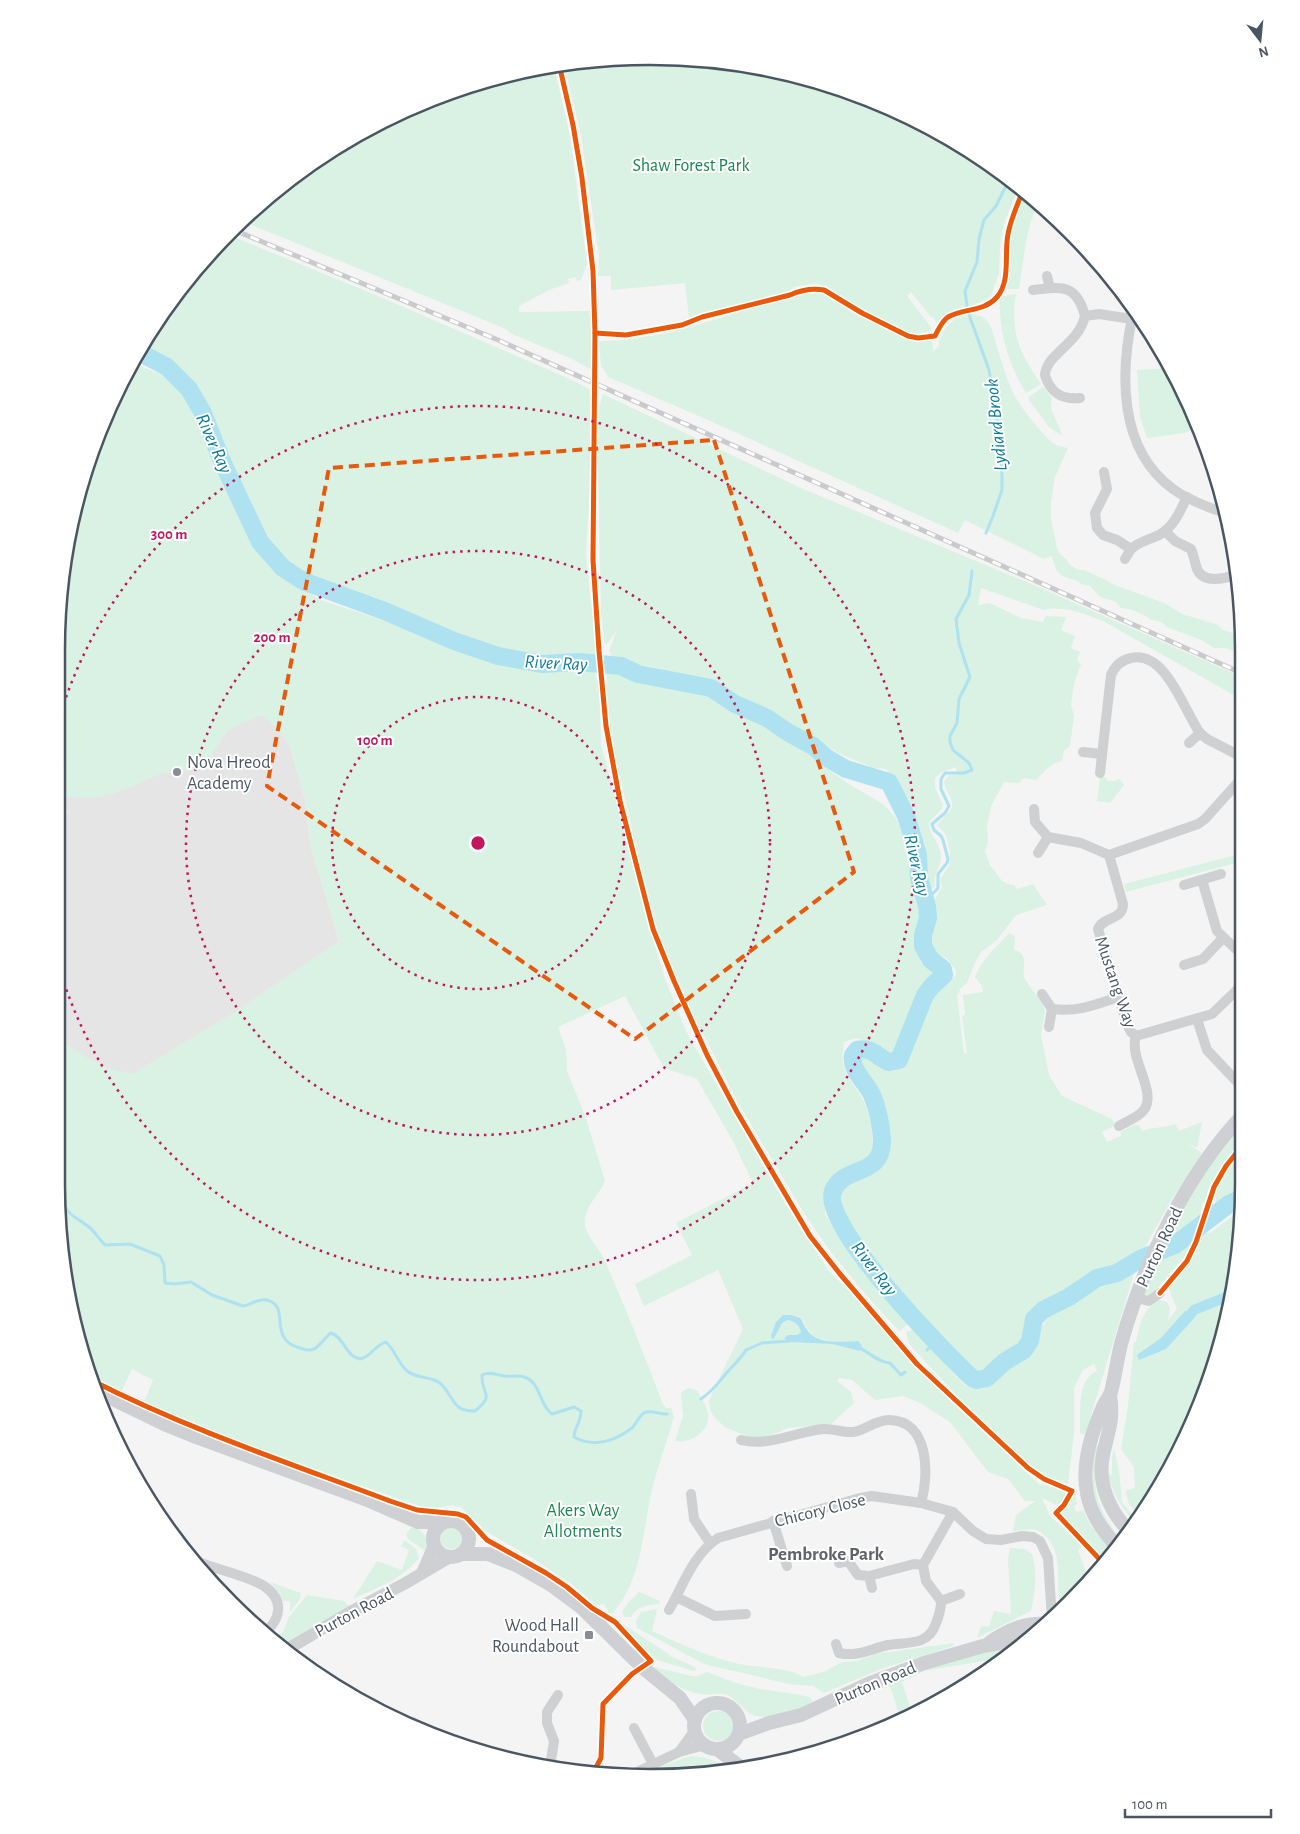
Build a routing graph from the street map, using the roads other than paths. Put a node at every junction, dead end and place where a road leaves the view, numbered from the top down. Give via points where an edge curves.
1 (1047, 276) dead end
2 (1050, 288) junction
3 (1033, 290) dead end
4 (1085, 316) junction
5 (1130, 316) edge
6 (1132, 319) edge
7 (1080, 398) dead end
8 (1104, 472) dead end
9 (1186, 497) junction
10 (1217, 509) edge
11 (1165, 531) junction
12 (1131, 549) junction
13 (1125, 559) dead end
14 (1230, 576) edge
15 (1200, 733) junction
16 (1189, 743) dead end
17 (1083, 752) dead end
18 (1235, 753) edge
19 (1102, 754) junction
20 (1100, 773) dead end
21 (1235, 786) edge
22 (1034, 809) dead end
23 (1048, 837) junction
24 (1038, 853) dead end
25 (1109, 855) junction
26 (1220, 874) dead end
27 (1202, 880) junction
28 (1184, 885) dead end
29 (1223, 938) junction
30 (1235, 949) edge
31 (1184, 965) dead end
32 (1235, 992) edge
33 (1042, 994) dead end
34 (1119, 997) junction
35 (1052, 1009) junction
36 (1196, 1019) junction
37 (1049, 1026) dead end
38 (1136, 1036) junction
39 (1235, 1080) edge
40 (1235, 1124) edge
41 (1119, 1126) dead end
42 (1160, 1293) dead end
43 (1136, 1298) junction
44 (105, 1395) edge
45 (1110, 1395) junction
46 (741, 1440) dead end
47 (692, 1494) dead end
48 (921, 1503) junction
49 (953, 1512) junction
50 (773, 1521) junction
51 (418, 1522) junction
52 (443, 1522) junction
53 (1124, 1526) edge
54 (468, 1532) junction
55 (1113, 1541) edge
56 (433, 1542) junction
57 (710, 1543) junction
58 (488, 1554) junction
59 (455, 1555) junction
60 (839, 1563) dead end
61 (206, 1565) edge
62 (923, 1565) junction
63 (787, 1566) dead end
64 (422, 1573) junction
65 (869, 1576) junction
66 (872, 1588) dead end
67 (960, 1594) dead end
68 (676, 1597) junction
69 (941, 1601) junction
70 (668, 1610) dead end
71 (1051, 1610) edge
72 (746, 1614) dead end
73 (1036, 1624) edge
74 (269, 1628) edge
75 (1016, 1640) edge
76 (836, 1644) dead end
77 (292, 1646) edge
78 (983, 1646) junction
79 (558, 1695) dead end
80 (680, 1698) junction
81 (712, 1704) junction
82 (738, 1717) junction
83 (769, 1723) junction
84 (695, 1725) junction
85 (634, 1728) dead end
86 (738, 1736) junction
87 (711, 1747) junction
88 (679, 1752) junction
89 (551, 1760) edge
90 (743, 1761) edge
91 (734, 1763) edge
92 (653, 1764) junction
93 (643, 1769) edge

1 - 2 street
2 - 3 street
2 - 4 street via 1071,290 1080,301
4 - 5 street
4 - 7 street via 1077,334 1048,364 1045,372 1048,384 1058,394 1065,398
6 - 9 street via 1125,393 1132,431 1152,469
8 - 12 street via 1106,489 1095,513 1097,528 1099,533
9 - 10 street
9 - 11 street via 1176,520
11 - 12 street
11 - 14 street via 1191,550 1197,569 1203,576 1209,579
12 - 13 street
15 - 16 street
15 - 18 street
15 - 19 street via 1163,672 1149,660 1133,657 1120,663 1111,675
17 - 19 street
19 - 20 street
21 - 25 street via 1198,824
22 - 23 street via 1035,822
23 - 24 street
23 - 25 street via 1082,842
25 - 34 street, Mustang Way via 1123,910 1098,929
26 - 27 street
27 - 28 street
27 - 29 street via 1215,926
29 - 30 street
29 - 31 street via 1203,959
32 - 36 street, Mustang Way via 1214,1012
33 - 35 street
34 - 35 street via 1080,1009
34 - 38 street, Mustang Way via 1128,1027
35 - 37 street
36 - 38 street, Mustang Way
36 - 39 street via 1207,1050
38 - 41 street via 1134,1049 1148,1098 1147,1105 1142,1118
40 - 43 main road, Purton Road via 1176,1207
42 - 43 street via 1149,1302
43 - 45 main road, Purton Road
44 - 51 main road via 196,1437
45 - 53 main road, Purton Road via 1112,1419 1102,1457 1101,1478 1108,1502
45 - 55 main road, Purton Road via 1102,1407 1085,1467 1088,1500 1096,1520
46 - 48 street via 764,1442 821,1429 852,1432 872,1423 898,1421 912,1429 924,1452 927,1468
47 - 57 street via 694,1519
48 - 49 street, Chicory Close
48 - 50 street, Chicory Close via 872,1496
49 - 62 street
49 - 71 street, Chicory Close via 986,1539 1022,1536 1040,1541 1048,1558
50 - 57 street, Chicory Close via 725,1535
50 - 63 street
51 - 52 main road
51 - 56 main road
52 - 54 main road via 455,1521
52 - 56 main road via 434,1530
54 - 58 main road, Purton Road
54 - 59 main road via 468,1544
56 - 59 main road via 438,1552
56 - 64 street
57 - 68 street, Chicory Close via 693,1562
58 - 59 main road, Purton Road
58 - 80 main road, Purton Road via 516,1565 565,1595
59 - 64 street, Purton Road
60 - 65 street via 848,1561 858,1575
61 - 74 street via 259,1584 271,1592 278,1612
62 - 65 street via 914,1564
62 - 69 street via 926,1581
64 - 77 street, Purton Road
65 - 66 street
67 - 69 street
68 - 70 street, Chicory Close
68 - 72 street via 715,1616
69 - 76 street via 935,1627 929,1636 918,1642 887,1645 848,1655 839,1654
73 - 78 main road, Purton Road via 1020,1626
75 - 78 main road, Purton Road
78 - 83 main road, Purton Road via 908,1668 801,1715
79 - 89 street via 547,1712 547,1723 554,1740
80 - 81 main road, Purton Road
80 - 84 main road, Purton Road
81 - 82 main road via 728,1706
81 - 84 main road via 701,1710
82 - 83 main road, Purton Road
82 - 86 main road
83 - 86 main road, Purton Road
84 - 87 main road via 698,1738
84 - 88 street
85 - 92 street
86 - 87 main road via 728,1746
86 - 90 main road
87 - 88 street
87 - 91 main road
88 - 92 street
92 - 93 street

